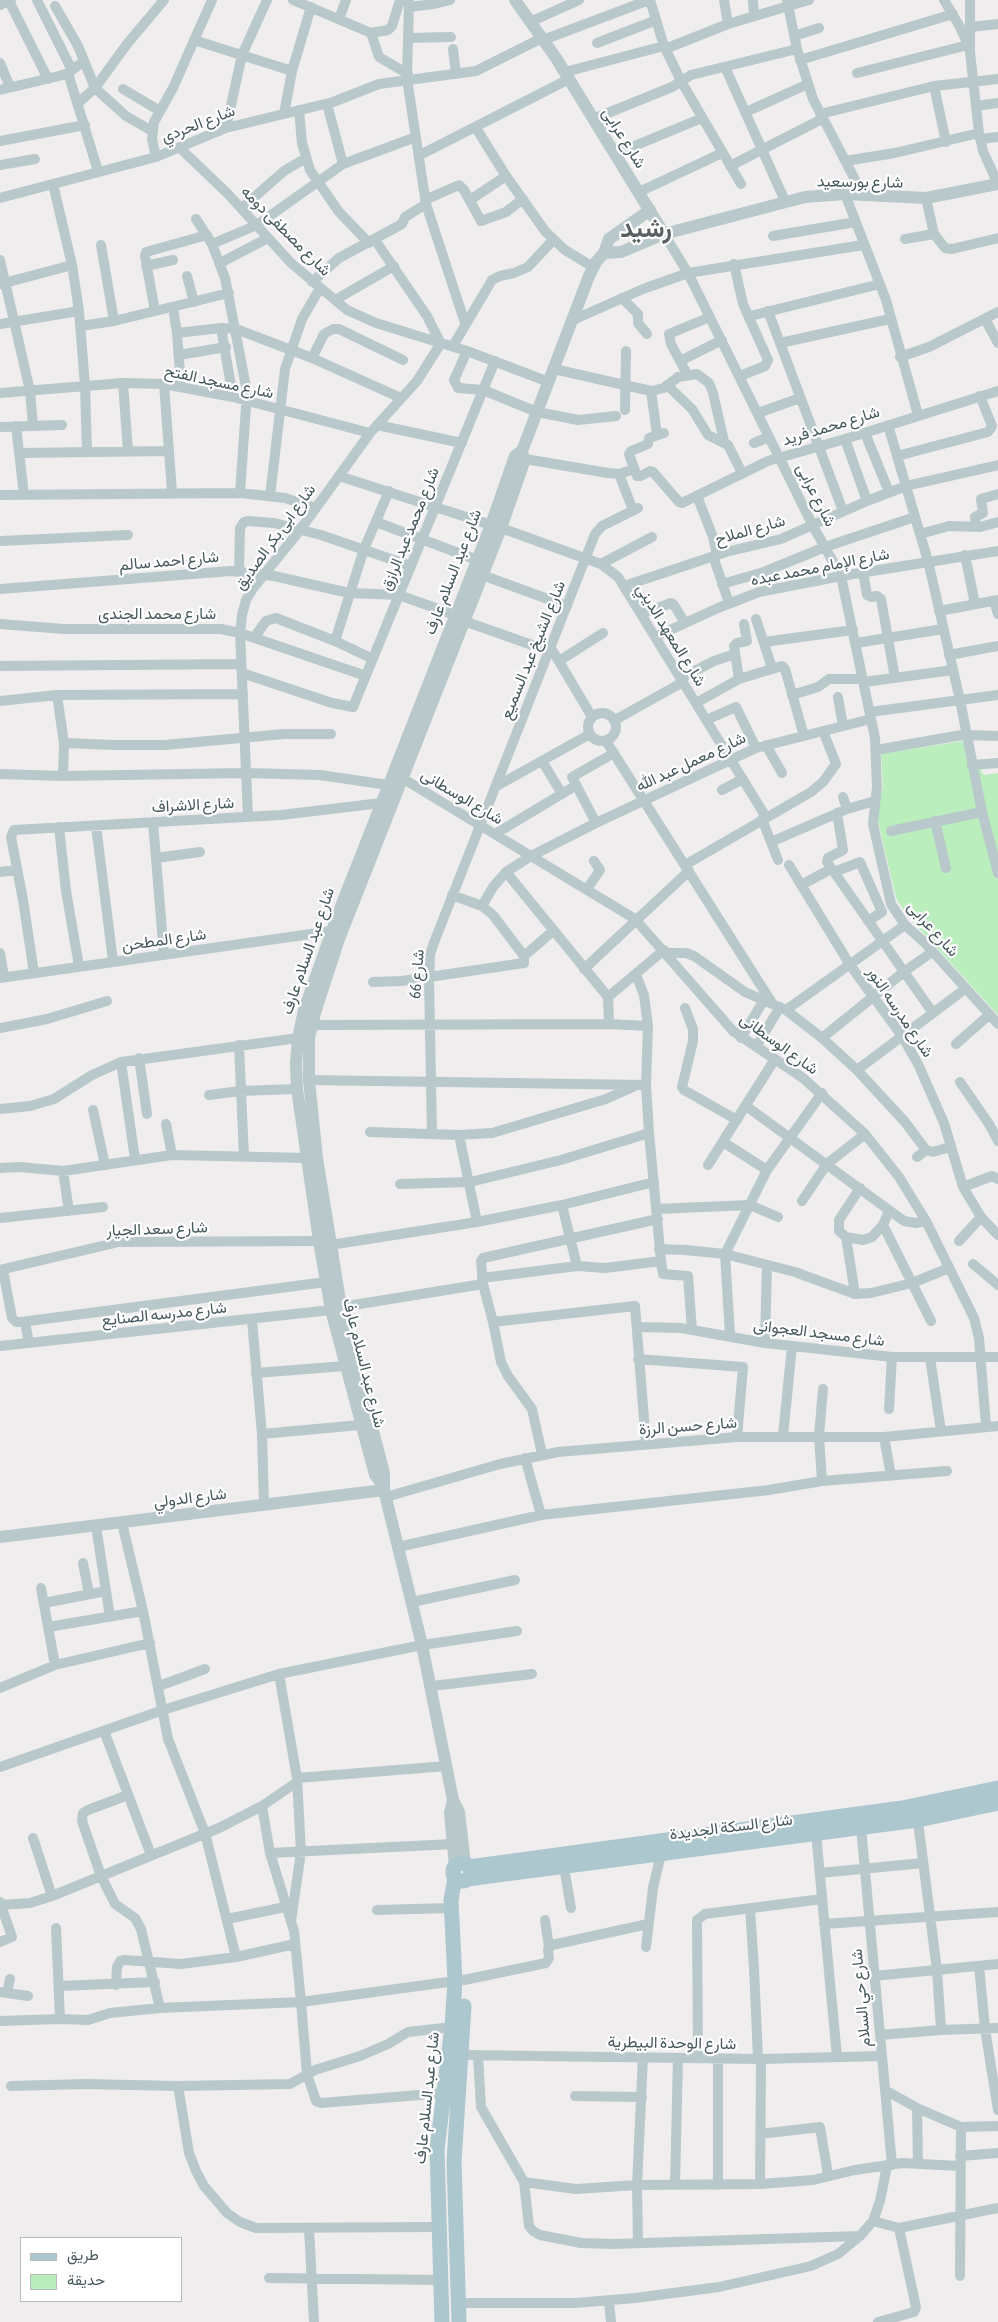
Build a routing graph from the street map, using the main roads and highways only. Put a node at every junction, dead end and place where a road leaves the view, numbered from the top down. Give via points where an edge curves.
1 (998, 1788) edge
2 (998, 1803) edge
3 (917, 1813) junction
4 (462, 1872) junction
5 (460, 1981) junction
6 (456, 2054) junction
7 (442, 2322) edge
8 (459, 2322) edge

1 - 3 main road, شارع السكة الجديدة
2 - 3 main road, شارع السكة الجديدة
3 - 4 main road, شارع السكة الجديدة
3 - 4 main road, شارع السكة الجديدة via 861,1828 564,1867
4 - 5 main road, شارع عبد السلام عارف
4 - 5 main road, شارع عبد السلام عارف via 451,1908
5 - 6 main road, شارع عبد السلام عارف
5 - 6 main road, شارع عبد السلام عارف via 452,2027
6 - 7 main road, شارع عبد السلام عارف via 444,2093 437,2149
6 - 8 main road, شارع عبد السلام عارف via 454,2162

